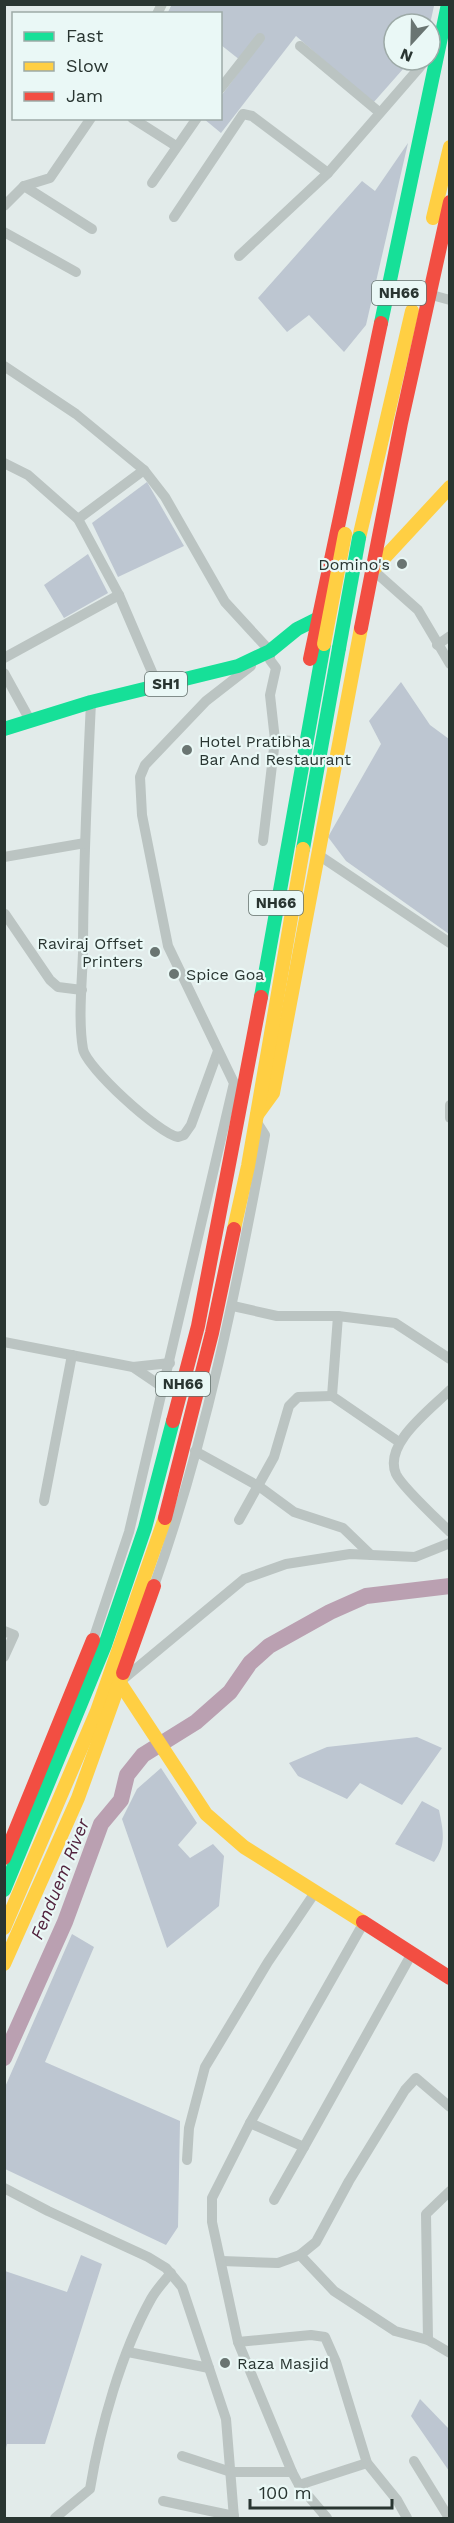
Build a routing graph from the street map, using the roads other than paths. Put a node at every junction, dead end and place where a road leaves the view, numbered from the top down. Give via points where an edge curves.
1 (448, 4) edge
2 (260, 38) dead end
3 (442, 39) edge
4 (300, 46) dead end
5 (415, 72) edge
6 (435, 72) edge
7 (436, 72) edge
8 (222, 86) edge
9 (379, 112) junction
10 (90, 120) edge
11 (135, 120) edge
12 (196, 120) edge
13 (176, 146) junction
14 (450, 147) edge
15 (328, 173) junction
16 (152, 183) dead end
17 (24, 186) junction
18 (450, 202) edge
19 (4, 206) edge
20 (174, 217) dead end
21 (92, 229) dead end
22 (4, 232) edge
23 (238, 256) dead end
24 (76, 272) dead end
25 (428, 294) junction
26 (450, 300) edge
27 (4, 366) edge
28 (4, 464) edge
29 (144, 470) junction
30 (450, 487) edge
31 (78, 519) junction
32 (329, 561) junction
33 (373, 570) junction
34 (119, 595) junction
35 (317, 619) junction
36 (362, 629) junction
37 (450, 636) edge
38 (437, 645) junction
39 (270, 651) junction
40 (4, 658) edge
41 (450, 664) edge
42 (4, 673) edge
43 (158, 686) junction
44 (91, 702) junction
45 (31, 722) junction
46 (4, 729) edge
47 (274, 740) junction
48 (295, 741) junction
49 (263, 841) dead end
50 (85, 843) junction
51 (320, 856) junction
52 (4, 857) edge
53 (5, 914) edge
54 (450, 943) edge
55 (82, 990) junction
56 (218, 1051) junction
57 (234, 1083) junction
58 (450, 1105) edge
59 (450, 1118) edge
60 (254, 1119) junction
61 (237, 1123) junction
62 (233, 1306) junction
63 (338, 1316) junction
64 (4, 1342) edge
65 (72, 1355) junction
66 (450, 1359) edge
67 (170, 1363) junction
68 (133, 1367) junction
69 (164, 1388) junction
70 (450, 1390) edge
71 (332, 1396) junction
72 (399, 1442) junction
73 (195, 1451) junction
74 (260, 1487) junction
75 (44, 1501) dead end
76 (239, 1520) dead end
77 (450, 1532) edge
78 (450, 1543) edge
79 (371, 1555) junction
80 (148, 1585) junction
81 (4, 1631) edge
82 (99, 1643) junction
83 (4, 1657) edge
84 (120, 1683) junction
85 (4, 1858) edge
86 (4, 1890) edge
87 (314, 1894) junction
88 (363, 1924) junction
89 (4, 1929) edge
90 (411, 1955) junction
91 (4, 1964) edge
92 (450, 1978) edge
93 (449, 2104) edge
94 (249, 2123) junction
95 (304, 2147) junction
96 (187, 2160) dead end
97 (4, 2188) edge
98 (450, 2191) edge
99 (274, 2200) dead end
100 (300, 2255) junction
101 (222, 2261) junction
102 (171, 2273) junction
103 (428, 2340) junction
104 (238, 2342) junction
105 (128, 2352) junction
106 (450, 2353) edge
107 (209, 2368) junction
108 (182, 2457) dead end
109 (414, 2461) dead end
110 (367, 2463) junction
111 (231, 2472) junction
112 (292, 2472) junction
113 (299, 2485) junction
114 (163, 2501) dead end
115 (234, 2517) edge
116 (55, 2518) edge
117 (327, 2518) edge
118 (407, 2518) edge
119 (449, 2518) edge

1 - 3 main road
2 - 8 street
4 - 9 street
5 - 9 street
6 - 32 main road
7 - 61 main road, NH66, bridge via 324,644
9 - 15 street
10 - 17 street via 50,178
11 - 13 street
12 - 13 street
13 - 16 street
14 - 60 main road, NH66, bridge via 359,538
15 - 20 street via 252,116 243,114
15 - 23 street
17 - 19 street
17 - 21 street
18 - 25 main road
22 - 24 street
25 - 26 street
25 - 33 main road
27 - 29 street via 76,414
28 - 31 street via 28,475
29 - 31 street
29 - 39 street via 165,497 225,602
30 - 33 main road
31 - 34 street
32 - 33 main road
32 - 35 main road
33 - 36 main road
33 - 38 street via 418,610
34 - 40 street
34 - 43 street
35 - 36 main road
35 - 39 main road, SH1
35 - 48 main road
36 - 51 main road
37 - 38 street
38 - 41 street
39 - 43 main road, SH1 via 238,666
39 - 47 street via 276,668 270,696
39 - 56 street via 206,701 144,765 140,777 142,815 168,946
42 - 45 street
43 - 44 main road, SH1
44 - 45 main road, SH1
44 - 50 street
45 - 46 main road, SH1
47 - 48 street
47 - 49 street
48 - 57 main road
50 - 52 street
50 - 55 street
51 - 54 street
51 - 60 main road via 273,1093
53 - 55 street via 50,980 58,987
55 - 56 street via 83,1051 110,1084 170,1136 184,1135 191,1125
56 - 57 street
57 - 61 main road
57 - 67 street
58 - 59 street
60 - 62 street via 265,1135
60 - 80 main road, NH66 via 248,1166 212,1333
61 - 82 main road, NH66 via 198,1326 146,1528
62 - 63 street via 277,1316
62 - 73 street
63 - 66 street via 394,1323
63 - 71 street
64 - 65 street
65 - 68 street
65 - 75 street
67 - 68 street
67 - 69 street
68 - 69 street
69 - 82 street
70 - 72 street
71 - 72 street
71 - 74 street via 298,1397 289,1407
72 - 77 street via 394,1457 396,1475
73 - 74 street
73 - 80 street
74 - 76 street
74 - 79 street via 294,1512 342,1528
78 - 79 street via 416,1557
79 - 84 street via 350,1554 286,1564 244,1579
80 - 84 main road
80 - 89 main road, NH66
81 - 83 street via 14,1635
82 - 85 main road
82 - 86 main road, NH66
84 - 87 main road via 206,1814 244,1846
84 - 91 main road via 78,1798
87 - 88 main road
87 - 96 street via 205,2067 189,2128
88 - 90 main road
88 - 94 street
90 - 92 main road
90 - 95 street
93 - 100 street via 416,2078 349,2181 316,2242
94 - 95 street
94 - 101 street via 212,2198 212,2223
95 - 99 street
97 - 102 street via 148,2257
98 - 103 street via 426,2214
100 - 101 street via 278,2263
100 - 103 street via 334,2291 395,2331
101 - 104 street
102 - 105 street via 151,2298
102 - 107 street via 182,2287
103 - 106 street
104 - 110 street via 324,2337 336,2362
104 - 112 street
105 - 107 street
105 - 116 street via 96,2456 90,2489
107 - 111 street via 226,2419
108 - 111 street
109 - 119 street
110 - 113 street
110 - 118 street
111 - 112 street
111 - 115 street
112 - 113 street
113 - 117 street
114 - 115 street

